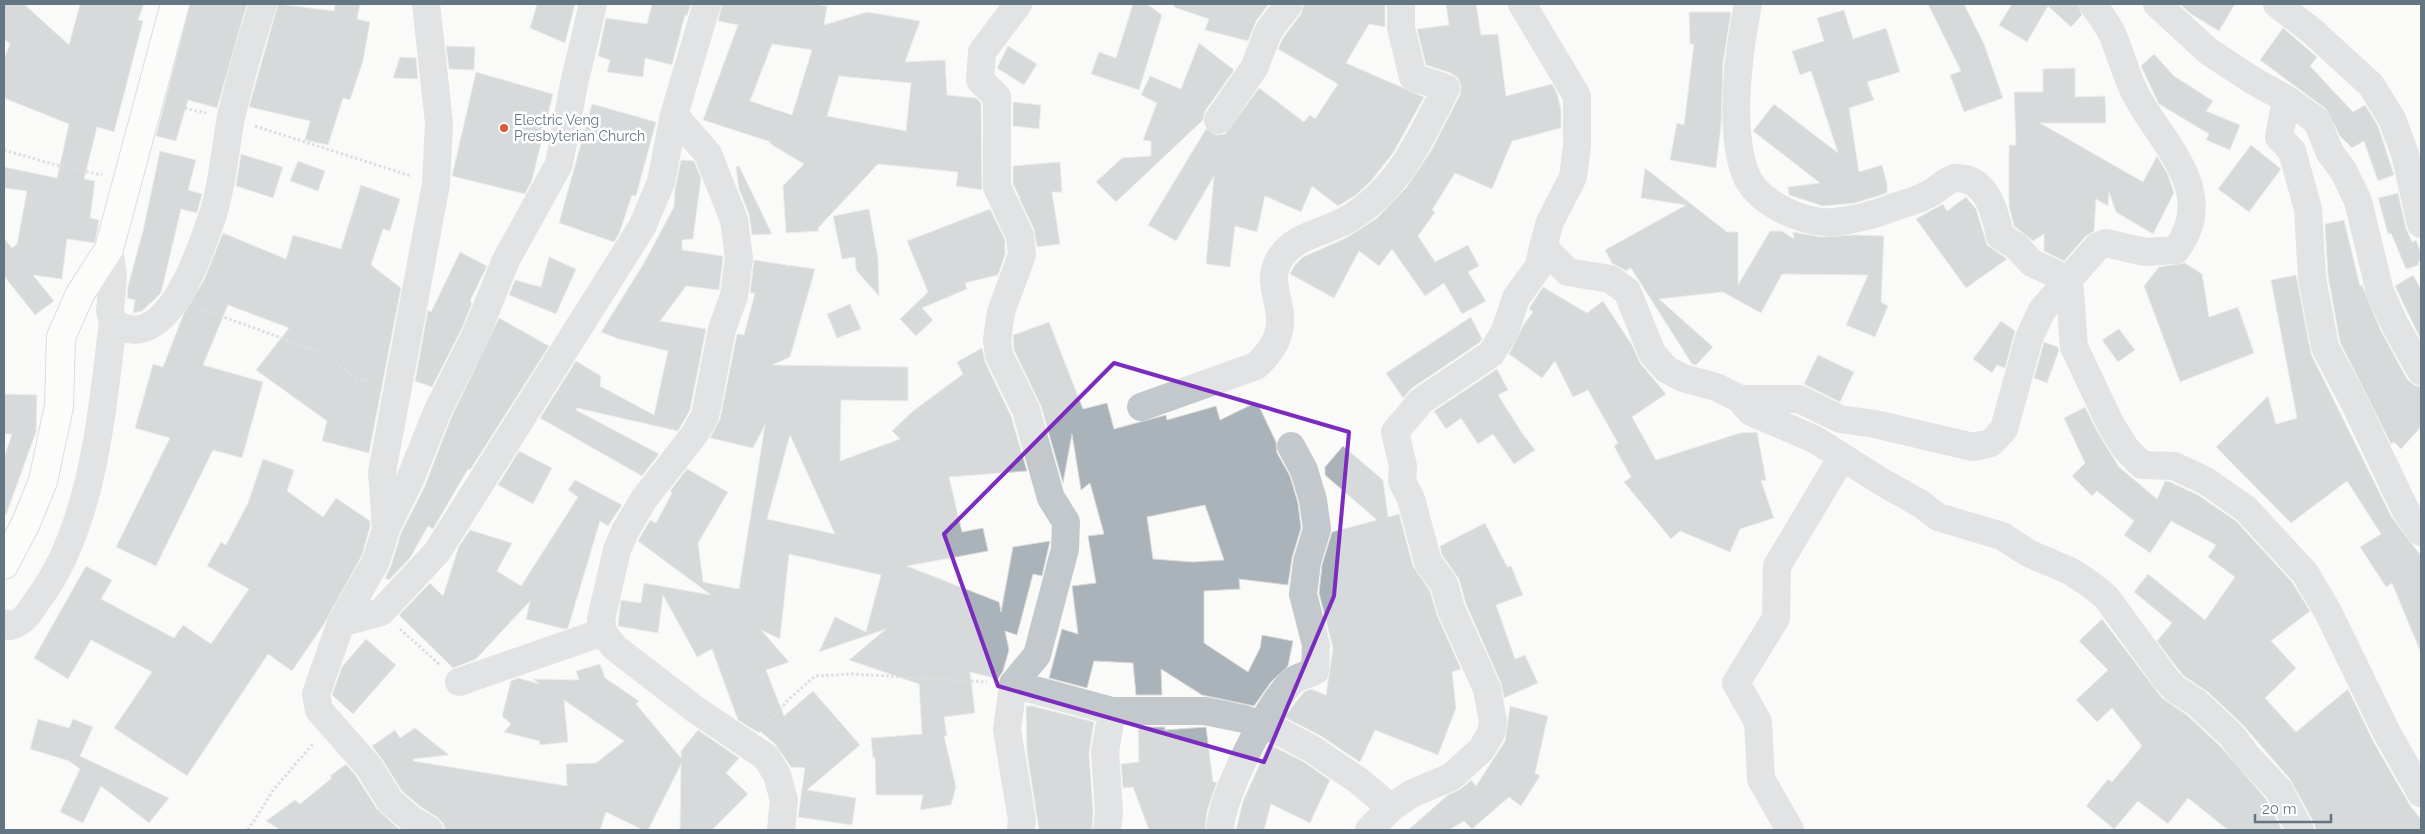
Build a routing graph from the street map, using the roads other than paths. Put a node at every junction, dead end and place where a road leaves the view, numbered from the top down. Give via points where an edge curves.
1 (175, 4) edge
2 (263, 4) edge
3 (426, 4) edge
4 (593, 4) edge
5 (707, 4) edge
6 (1018, 4) edge
7 (1289, 4) edge
8 (1401, 4) edge
9 (1522, 4) edge
10 (1748, 4) edge
11 (2094, 4) edge
12 (2157, 4) edge
13 (2277, 4) edge
14 (2286, 99) junction
15 (674, 115) junction
16 (1218, 120) dead end
17 (2421, 224) edge
18 (1543, 247) junction
19 (109, 249) junction
20 (2069, 280) junction
21 (113, 322) junction
22 (2421, 371) edge
23 (1740, 399) junction
24 (1141, 407) dead end
25 (1291, 446) dead end
26 (1842, 457) junction
27 (386, 530) junction
28 (2421, 532) edge
29 (4, 565) edge
30 (4, 623) edge
31 (341, 623) junction
32 (603, 632) junction
33 (459, 682) road end
34 (1013, 684) junction
35 (1112, 711) junction
36 (1262, 725) junction
37 (2421, 793) edge
38 (1391, 808) junction
39 (780, 829) edge
40 (429, 830) edge
41 (1021, 830) edge
42 (1107, 830) edge
43 (1220, 830) edge
44 (1369, 830) edge
45 (1790, 830) edge
46 (2300, 830) edge

1 - 19 main road
2 - 21 street via 231,118 213,213 176,301 144,329 131,331
3 - 27 street via 438,123 436,184 382,472
4 - 27 street via 560,164 506,260 476,334 437,412 410,482
5 - 15 street
6 - 34 street via 982,52 980,80 997,97 998,187 1020,236 1022,256 1001,312 996,340 999,355 1026,410 1051,498 1066,522 1065,549 1037,655
7 - 16 street via 1269,30 1254,68
8 - 24 street via 1401,28 1413,77 1446,88 1408,161 1375,200 1347,220 1304,237 1280,258 1273,279 1280,326 1275,346 1256,366
9 - 18 street via 1577,96 1573,177 1550,222
10 - 20 street via 1739,64 1739,141 1744,171 1759,192 1782,209 1808,219 1835,222 1872,215 1929,194 1955,178 1967,179 1988,197 2000,236 2016,246 2032,263
11 - 20 street via 2113,35 2135,92 2152,123 2179,159 2188,180 2192,220 2176,250 2146,252 2106,244 2098,246
12 - 14 street via 2208,51
13 - 17 street via 2371,85 2392,119
14 - 22 street via 2317,122 2330,153 2343,170 2358,201 2380,292
14 - 28 street via 2280,137 2292,151 2308,209 2312,278 2325,347 2405,509
15 - 31 street via 660,182 642,227 437,552 381,612
15 - 32 street via 708,154 734,220 738,268 705,416 644,499 625,531 602,608
18 - 23 street via 1568,272 1610,279 1627,290 1652,353 1666,369
18 - 38 street via 1539,266 1516,298 1505,332 1491,354 1421,400 1395,432 1403,466 1402,481 1412,499 1428,562 1444,584 1451,609 1488,689 1493,722 1481,750 1451,776 1411,794
19 - 21 street via 113,276 110,311
19 - 29 main road via 80,294 61,337 59,406 49,457 43,481
20 - 23 street via 2037,319 2004,429 1991,444 1973,447 1840,419 1799,398
20 - 37 street via 2074,347 2107,418 2126,449 2142,465 2174,466 2206,480 2246,509 2305,572 2390,740
21 - 30 street via 100,424 80,510 45,591 17,625
23 - 26 street via 1751,412 1814,439
25 - 36 street via 1304,470 1317,529 1307,562 1303,594 1316,646 1315,671 1295,680 1278,698
26 - 45 street via 1777,566 1776,618 1736,683 1758,722 1761,779
26 - 46 street via 1938,517 2002,536 2028,553 2070,570 2106,597 2174,688 2223,726 2279,790
27 - 31 street via 376,561
31 - 40 street via 316,694 319,710 369,766 390,801
32 - 33 street
32 - 39 street via 614,646 696,710 766,757 777,775 784,800
34 - 35 street
34 - 41 street via 1008,730
35 - 36 street via 1205,711
35 - 42 street via 1105,752
36 - 38 street via 1312,749
36 - 43 street via 1231,787
38 - 44 street

